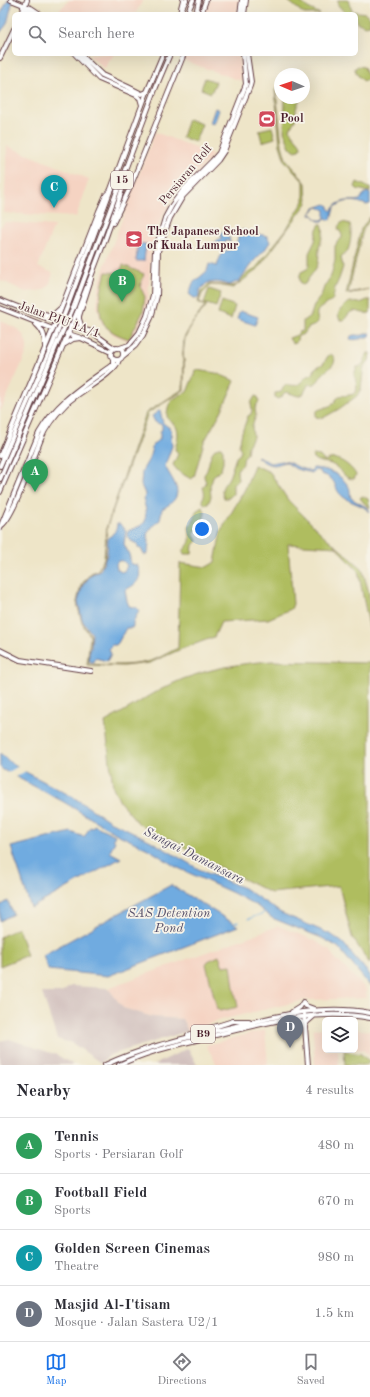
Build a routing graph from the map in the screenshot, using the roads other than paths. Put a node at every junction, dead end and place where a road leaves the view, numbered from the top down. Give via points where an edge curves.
1 (11, 0) edge
2 (184, 0) edge
3 (193, 0) edge
4 (199, 0) edge
5 (206, 0) edge
6 (242, 0) edge
7 (246, 0) edge
8 (25, 6) edge
9 (36, 12) edge
10 (180, 12) edge
11 (188, 12) edge
12 (196, 12) edge
13 (202, 12) edge
14 (240, 12) edge
15 (244, 12) edge
16 (12, 33) edge
17 (77, 56) edge
18 (82, 56) edge
19 (162, 56) edge
20 (169, 56) edge
21 (183, 56) edge
22 (243, 56) edge
23 (247, 56) edge
24 (0, 58) edge
25 (147, 92) junction
26 (142, 105) junction
27 (214, 162) junction
28 (125, 172) junction
29 (112, 189) junction
30 (107, 236) junction
31 (91, 277) junction
32 (0, 300) edge
33 (62, 307) junction
34 (0, 308) edge
35 (32, 314) junction
36 (76, 315) junction
37 (34, 322) junction
38 (56, 322) junction
39 (72, 326) junction
40 (82, 328) junction
41 (53, 329) junction
42 (69, 334) junction
43 (81, 338) junction
44 (47, 343) junction
45 (55, 343) junction
46 (65, 344) junction
47 (45, 348) junction
48 (120, 348) junction
49 (63, 349) junction
50 (112, 350) junction
51 (123, 356) junction
52 (113, 359) junction
53 (119, 360) junction
54 (56, 412) junction
55 (0, 456) edge
56 (0, 466) edge
57 (0, 479) edge
58 (0, 492) edge
59 (1, 526) edge
60 (0, 650) edge
61 (91, 671) dead end
62 (316, 1012) junction
63 (370, 1013) edge
64 (304, 1014) junction
65 (290, 1015) junction
66 (370, 1018) edge
67 (305, 1026) junction
68 (105, 1065) edge
69 (119, 1065) edge
70 (308, 1065) edge

1 - 8 main road
2 - 10 main road
3 - 11 main road
4 - 12 main road
5 - 13 main road
6 - 14 main road
7 - 15 main road
8 - 9 main road
16 - 24 main road
17 - 26 main road via 99,79 138,96
18 - 25 main road via 106,78 142,94
19 - 25 main road, 15
20 - 28 main road, 15
21 - 30 main road via 130,190
22 - 27 main road, Persiaran Golf via 246,84
23 - 27 main road, Persiaran Golf via 250,86 224,151
25 - 26 main road, 15
26 - 29 main road, 15
27 - 48 main road, Persiaran Golf via 183,190 165,218 154,251 153,295 148,316 129,345
27 - 51 main road, Persiaran Golf via 183,196 170,218 158,251 157,296 151,318 135,346
28 - 30 main road via 125,181
28 - 45 main road, 15, bridge via 74,306
29 - 33 main road via 106,195 99,211
29 - 45 main road, 15, bridge
30 - 31 main road
31 - 36 main road
31 - 40 main road via 79,316
32 - 35 main road, Jalan PJU 1A/1
33 - 35 main road via 52,316 37,312
33 - 36 main road via 65,318
33 - 38 main road
34 - 37 main road, Jalan PJU 1A/1
35 - 38 main road, Jalan PJU 1A/1
36 - 39 main road
37 - 41 main road, Jalan PJU 1A/1
37 - 47 main road via 43,330
38 - 39 main road, Jalan PJU 1A/1
38 - 41 main road
39 - 40 main road, Jalan PJU 1A/1
39 - 42 main road
40 - 50 main road, Jalan PJU 1A/1 via 97,335
41 - 42 main road, Jalan PJU 1A/1
41 - 44 main road
42 - 43 main road, Jalan PJU 1A/1
42 - 46 main road
43 - 46 main road
43 - 50 main road, Jalan PJU 1A/1
44 - 47 main road
44 - 49 main road via 52,338 60,338
45 - 56 main road, 15
45 - 57 main road, 15
46 - 49 main road
47 - 55 main road
48 - 50 main road
48 - 51 main road
49 - 58 main road
50 - 52 main road
51 - 53 main road
52 - 53 main road
52 - 54 main road via 113,364 72,393
53 - 54 main road via 112,370
54 - 59 main road via 39,433
60 - 61 main road via 26,662
62 - 63 main road, B9 via 342,1010
62 - 64 main road, B9
62 - 65 main road via 303,1002
62 - 66 main road, B9
62 - 67 main road
64 - 65 main road, B9
64 - 67 main road
65 - 67 main road
65 - 68 main road, B9 via 254,1022 233,1021 121,1057
65 - 69 main road, B9 via 180,1044
67 - 70 main road

